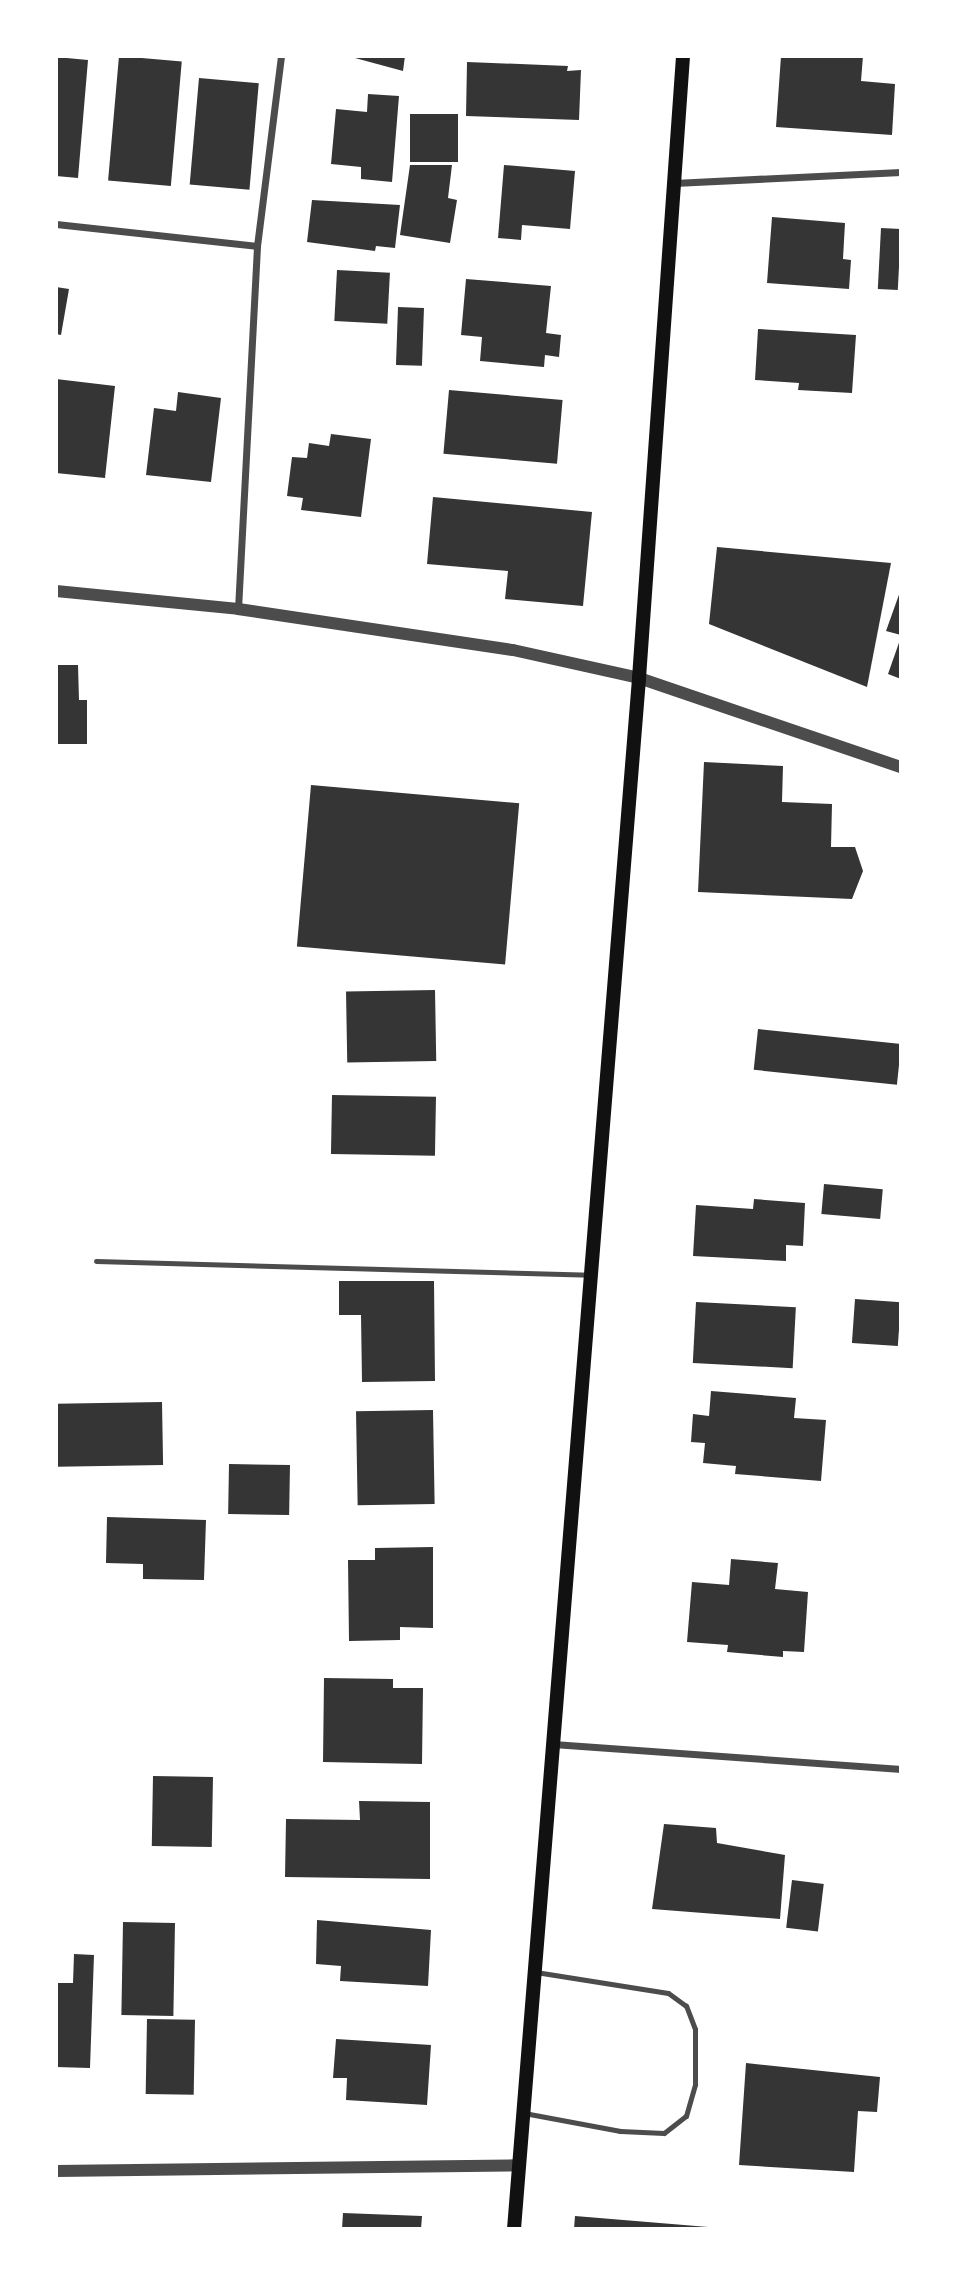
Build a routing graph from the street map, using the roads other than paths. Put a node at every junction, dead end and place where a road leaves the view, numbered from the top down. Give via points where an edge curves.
1 (281, 56) edge
2 (683, 56) edge
3 (901, 172) edge
4 (673, 183) junction
5 (56, 224) edge
6 (257, 246) junction
7 (56, 591) edge
8 (238, 609) junction
9 (639, 678) junction
10 (901, 767) edge
11 (96, 1261) dead end
12 (590, 1275) junction
13 (552, 1744) junction
14 (901, 1769) edge
15 (533, 1972) junction
16 (522, 2113) junction
17 (517, 2165) junction
18 (56, 2171) edge
19 (514, 2229) edge

1 - 6 street
2 - 4 main road
3 - 4 street
4 - 9 main road
5 - 6 street
6 - 8 street
7 - 8 street
8 - 9 street via 513,649
9 - 10 street
9 - 12 main road
11 - 12 lane
12 - 13 main road
13 - 14 street
13 - 15 main road
15 - 16 main road
15 - 16 lane via 668,1993 686,2006 695,2029 695,2084 686,2116 664,2133 620,2131
16 - 17 main road
17 - 18 street
17 - 19 main road

